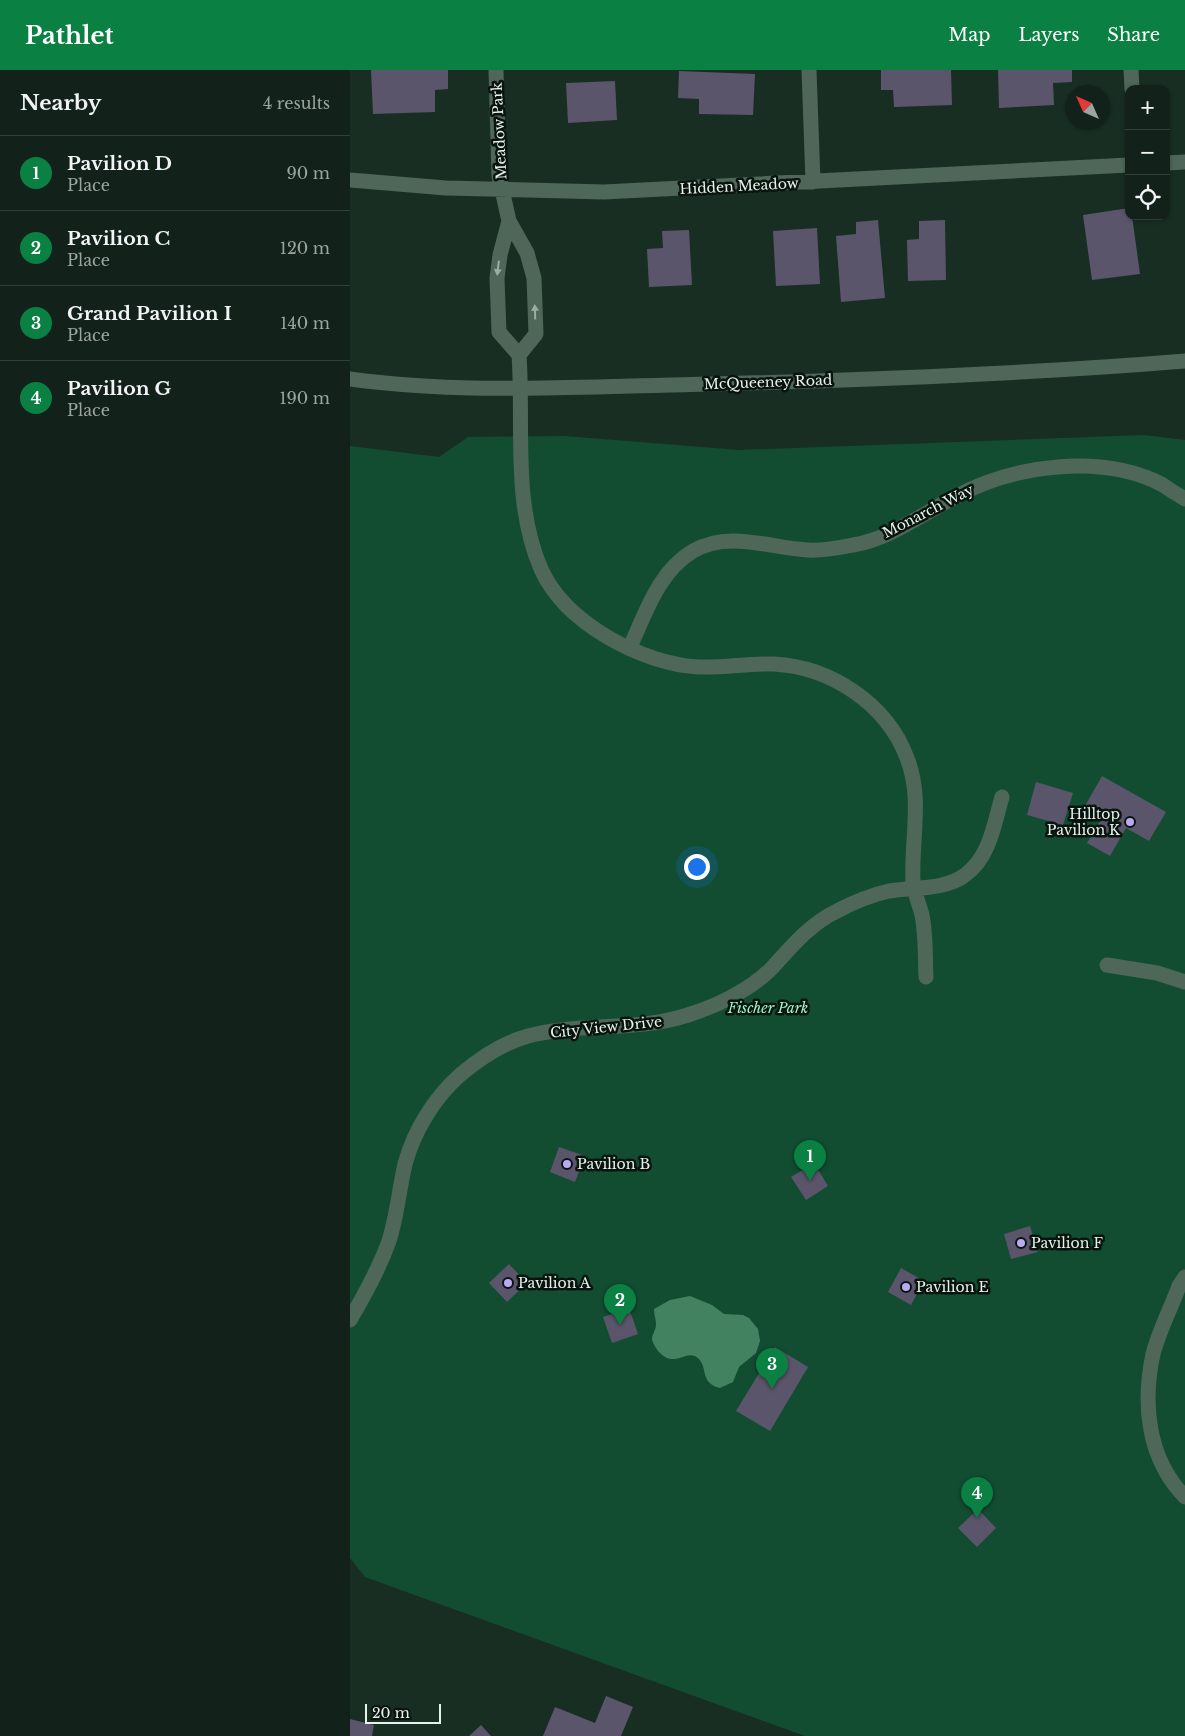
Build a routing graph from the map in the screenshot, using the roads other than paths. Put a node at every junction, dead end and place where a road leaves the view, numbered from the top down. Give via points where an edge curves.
1 (496, 70) edge
2 (809, 70) edge
3 (1131, 70) edge
4 (1132, 85) edge
5 (1185, 162) edge
6 (1170, 163) edge
7 (1125, 165) edge
8 (350, 180) edge
9 (813, 182) junction
10 (502, 189) junction
11 (510, 221) junction
12 (519, 355) junction
13 (1185, 361) edge
14 (350, 380) edge
15 (521, 388) junction
16 (1185, 500) edge
17 (630, 647) junction
18 (1002, 797) dead end
19 (914, 888) junction
20 (1107, 965) dead end
21 (926, 977) dead end
22 (1185, 982) edge
23 (1185, 1278) edge
24 (350, 1320) edge
25 (1185, 1497) edge

1 - 10 street, Meadow Park
2 - 9 street
3 - 4 street
5 - 6 street
7 - 9 street, Hidden Meadow
8 - 10 street, Hidden Meadow
9 - 10 street, Hidden Meadow via 604,192
10 - 11 street, Meadow Park
11 -> 12 street via 497,278 499,332
12 -> 11 street, Meadow Park via 536,334 534,278 528,253
12 - 15 street
13 - 15 street, McQueeney Road via 1092,369 772,383
14 - 15 street, McQueeney Road via 428,388
15 - 17 street via 522,501 526,525 542,570 553,589 578,618
16 - 17 street, Monarch Way via 1162,485 1137,476 1084,467 1056,467 983,483 907,525 856,545 810,550 738,540 708,545 694,550 668,571
17 - 19 street via 653,659 698,667 773,664 804,667 839,680 870,705 892,729 907,757 915,786
18 - 19 street, City View Drive via 990,840 974,867 952,882
19 - 21 street via 923,924
19 - 24 street, City View Drive via 875,894 836,911 810,928 770,969 720,1002 648,1024 527,1036 501,1047 458,1076 440,1096 415,1136 389,1241 379,1267
20 - 22 street via 1157,973
23 - 25 street via 1179,1286 1154,1354 1148,1424 1155,1451

